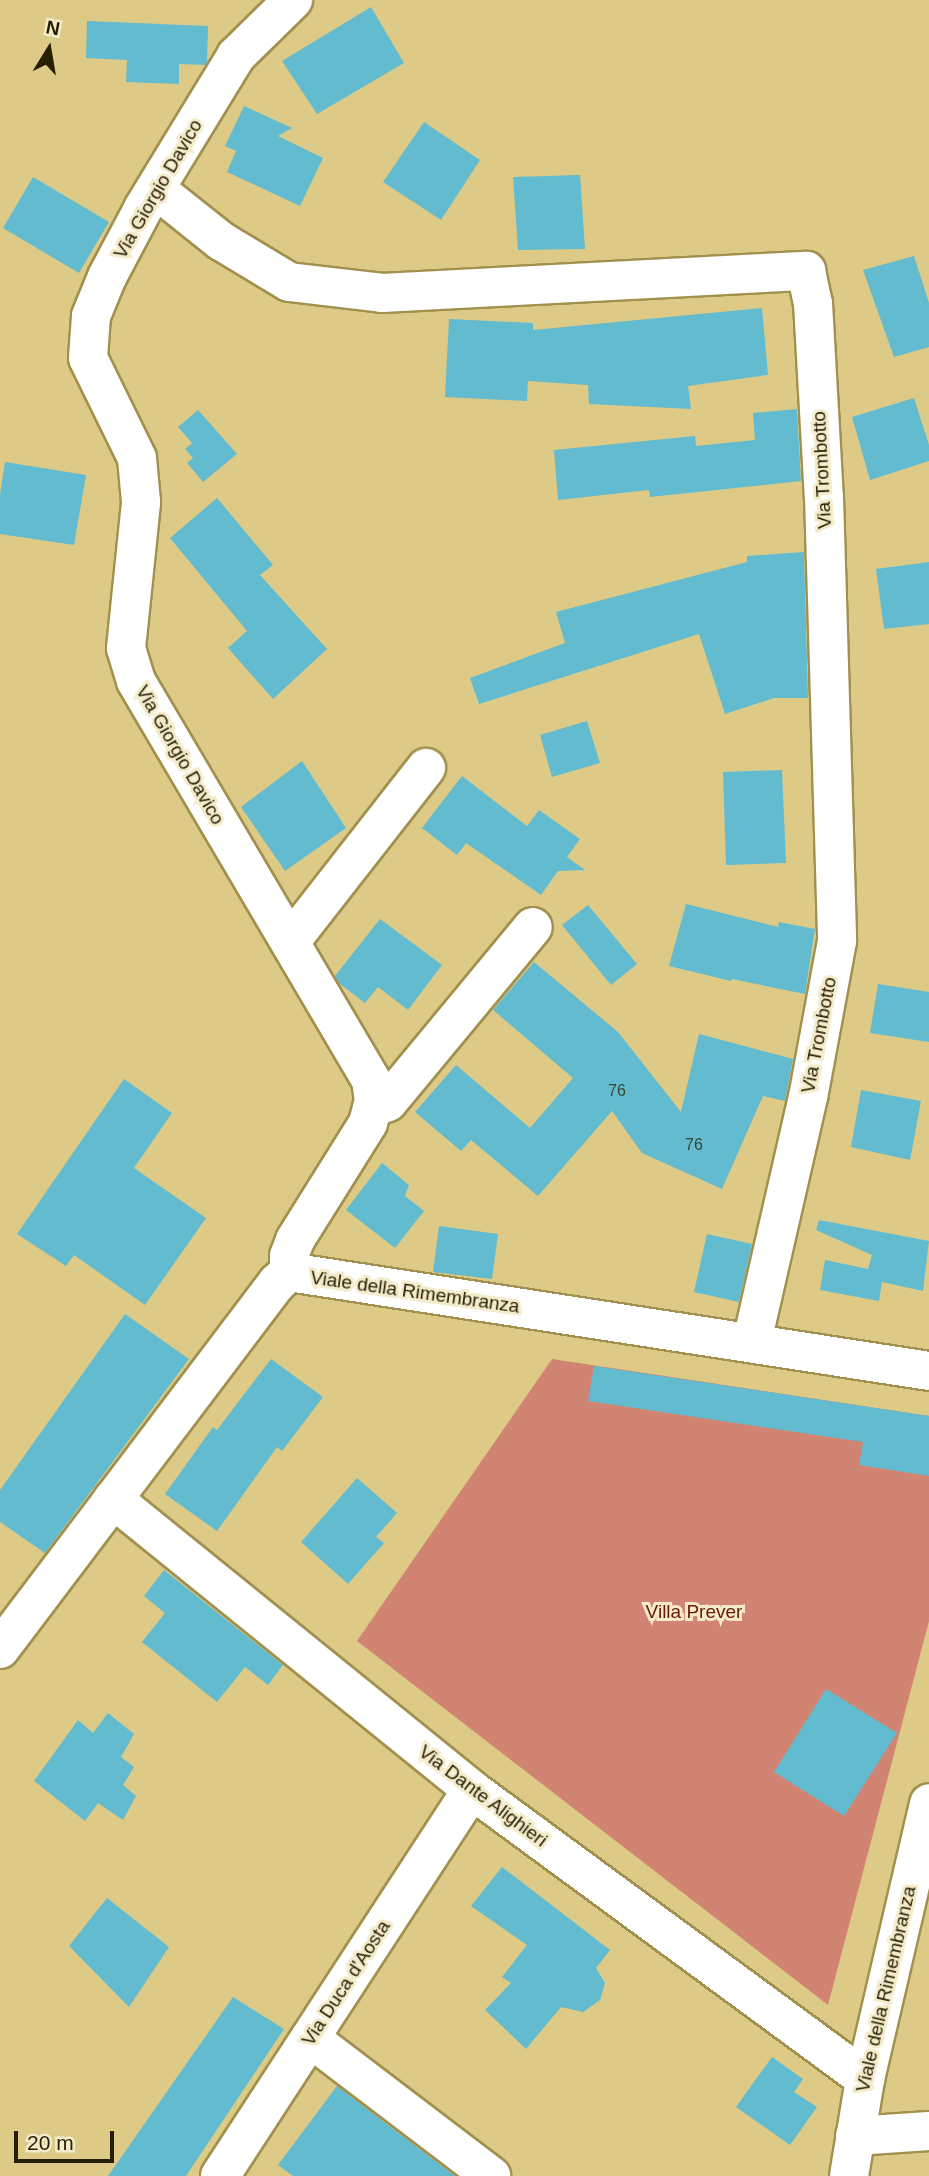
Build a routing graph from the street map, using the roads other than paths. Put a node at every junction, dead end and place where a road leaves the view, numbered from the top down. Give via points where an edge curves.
1 (293, 0) edge
2 (157, 190) junction
3 (426, 768) dead end
4 (533, 927) dead end
5 (290, 942) junction
6 (372, 1108) junction
7 (289, 1272) junction
8 (752, 1342) junction
9 (929, 1371) edge
10 (113, 1499) junction
11 (0, 1649) edge
12 (472, 1790) junction
13 (929, 1803) edge
14 (915, 1920) edge
15 (310, 2038) junction
16 (865, 2079) junction
17 (929, 2131) edge
18 (855, 2136) junction
19 (220, 2176) edge
20 (491, 2176) edge
21 (849, 2176) edge

1 - 2 street, Via Giorgio Davico via 236,56
2 - 5 street, Via Giorgio Davico via 107,277 91,316 88,358 137,458 141,502 126,648 136,681
2 - 8 street, Via Trombotto via 221,241 289,282 382,293 806,271 813,303 824,497 837,942 808,1097
3 - 5 street
4 - 6 street via 388,1102
5 - 6 street, Via Giorgio Davico via 371,1080
6 - 7 street via 368,1123 295,1240
7 - 8 street, Viale della Rimembranza
7 - 10 street, Viale della Rimembranza
8 - 9 street, Viale della Rimembranza
10 - 11 street, Viale della Rimembranza
10 - 12 street, Via Dante Alighieri
12 - 15 street, Via Duca d'Aosta
12 - 16 street, Via Dante Alighieri
13 - 14 street, Viale della Rimembranza
14 - 16 street, Viale della Rimembranza
15 - 19 street, Via Duca d'Aosta
15 - 20 street
16 - 18 street, Viale della Rimembranza
17 - 18 street
18 - 21 street, Viale della Rimembranza

